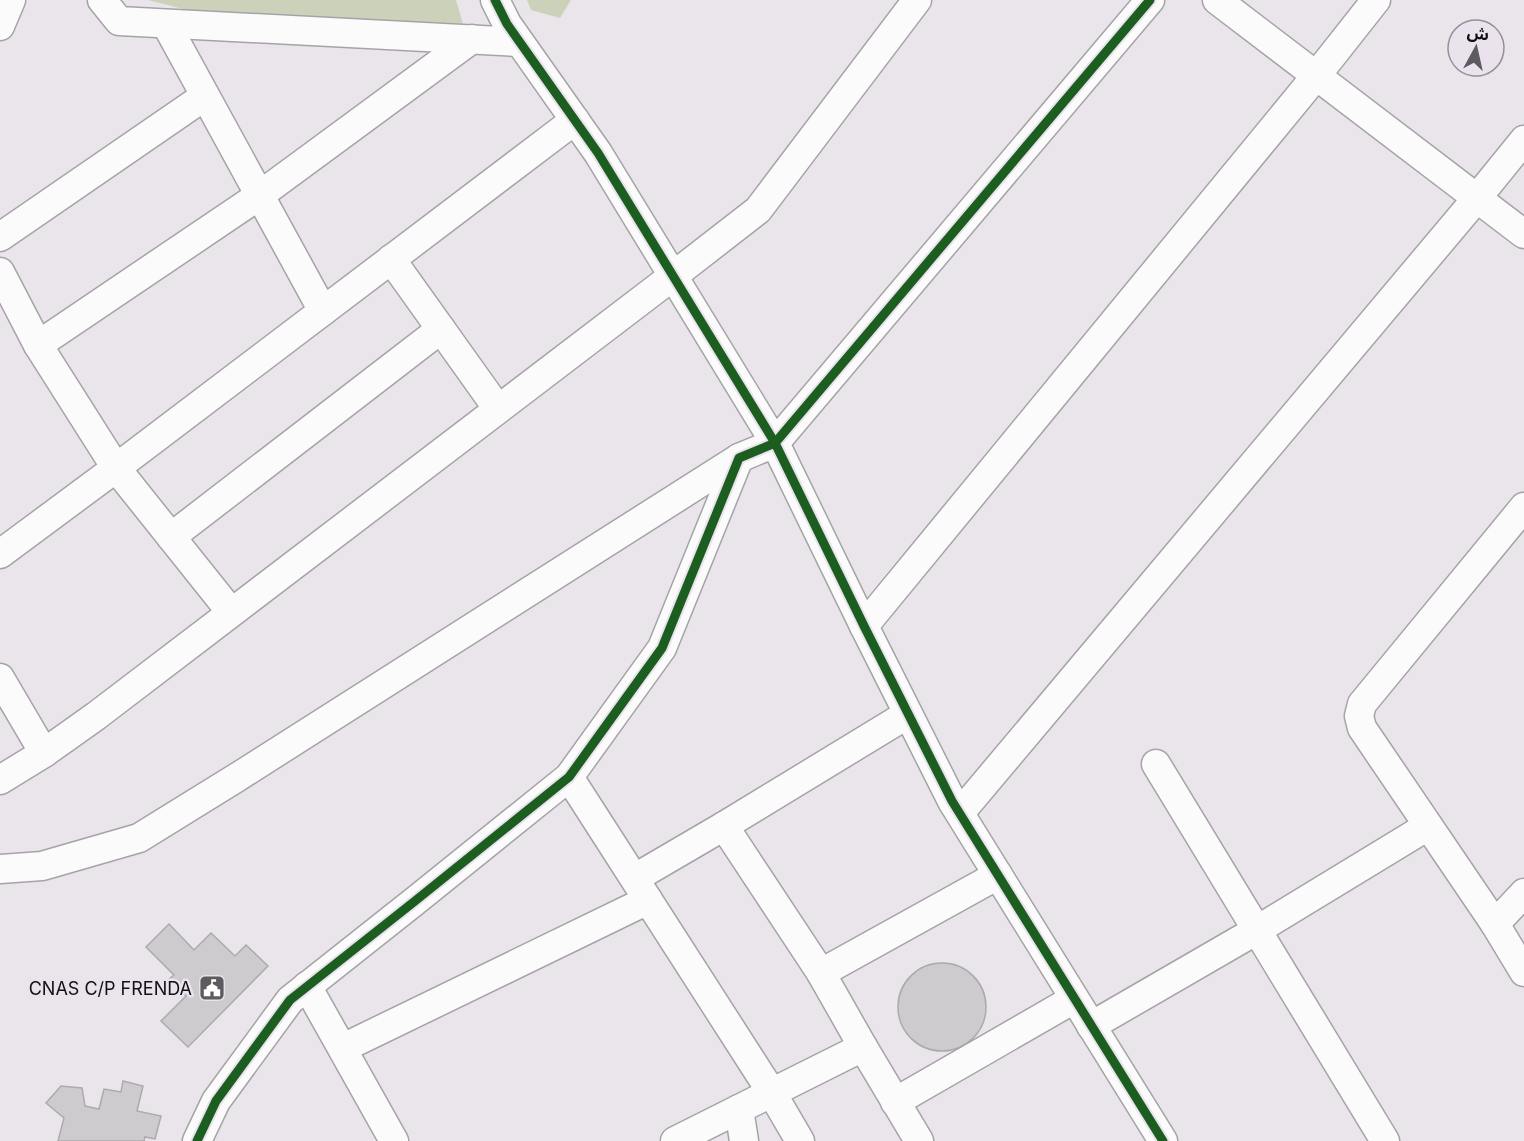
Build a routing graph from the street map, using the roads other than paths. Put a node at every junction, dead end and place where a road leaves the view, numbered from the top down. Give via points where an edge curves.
1 (11, 0) edge
2 (102, 0) edge
3 (495, 0) edge
4 (917, 0) edge
5 (1150, 0) edge
6 (1217, 0) edge
7 (1376, 0) edge
8 (166, 24) junction
9 (0, 26) edge
10 (472, 39) junction
11 (519, 42) junction
12 (1316, 76) junction
13 (205, 96) junction
14 (575, 120) junction
15 (1524, 140) edge
16 (260, 195) junction
17 (1477, 198) junction
18 (1524, 234) edge
19 (0, 237) edge
20 (391, 259) junction
21 (0, 272) edge
22 (673, 276) junction
23 (323, 311) junction
24 (441, 329) junction
25 (38, 345) junction
26 (498, 409) junction
27 (775, 443) junction
28 (739, 458) junction
29 (116, 468) junction
30 (1524, 507) edge
31 (171, 537) junction
32 (0, 554) edge
33 (231, 612) junction
34 (864, 626) junction
35 (0, 678) edge
36 (908, 714) junction
37 (44, 753) junction
38 (1156, 764) dead end
39 (569, 777) junction
40 (0, 780) edge
41 (960, 813) junction
42 (724, 826) junction
43 (1428, 826) junction
44 (0, 869) edge
45 (998, 875) junction
46 (641, 889) junction
47 (1524, 893) edge
48 (1495, 924) junction
49 (1257, 930) junction
50 (1524, 972) edge
51 (821, 973) junction
52 (307, 986) junction
53 (1074, 999) junction
54 (1091, 1026) junction
55 (862, 1047) junction
56 (343, 1048) junction
57 (772, 1093) junction
58 (895, 1102) junction
59 (739, 1109) junction
60 (197, 1141) edge
61 (394, 1141) edge
62 (675, 1141) edge
63 (744, 1141) edge
64 (800, 1141) edge
65 (919, 1141) edge
66 (1163, 1141) edge
67 (1386, 1141) edge

1 - 9 street
2 - 8 street via 119,21
3 - 11 street
4 - 22 street via 758,210
5 - 27 street
6 - 12 street
7 - 12 street
8 - 10 street
8 - 13 street
10 - 11 street
10 - 16 street
11 - 14 street
12 - 17 street
12 - 34 street
13 - 16 street
13 - 19 street
14 - 20 street
14 - 22 street
15 - 17 street
16 - 23 street
16 - 25 street
17 - 18 street
17 - 41 street
20 - 23 street
20 - 24 street
21 - 25 street
22 - 26 street
22 - 27 street
23 - 29 street
24 - 26 street
24 - 31 street
25 - 29 street
26 - 33 street
27 - 28 street
27 - 34 street
28 - 39 street via 662,648
28 - 44 street via 139,838 42,866
29 - 31 street
29 - 32 street
30 - 43 street via 1362,704 1362,728
31 - 33 street
33 - 37 street
34 - 36 street
35 - 37 street
36 - 41 street
36 - 42 street
37 - 40 street
38 - 49 street
39 - 46 street
39 - 52 street
41 - 45 street
42 - 46 street
42 - 51 street
43 - 48 street
43 - 49 street
45 - 51 street
45 - 53 street
46 - 56 street
46 - 57 street
47 - 48 street
48 - 50 street
49 - 54 street
49 - 67 street
51 - 55 street
52 - 56 street
52 - 60 street via 290,1000 216,1101
53 - 54 street
53 - 58 street
54 - 66 street
55 - 57 street
55 - 58 street
56 - 61 street
57 - 59 street
57 - 64 street
58 - 65 street
59 - 62 street
59 - 63 street

